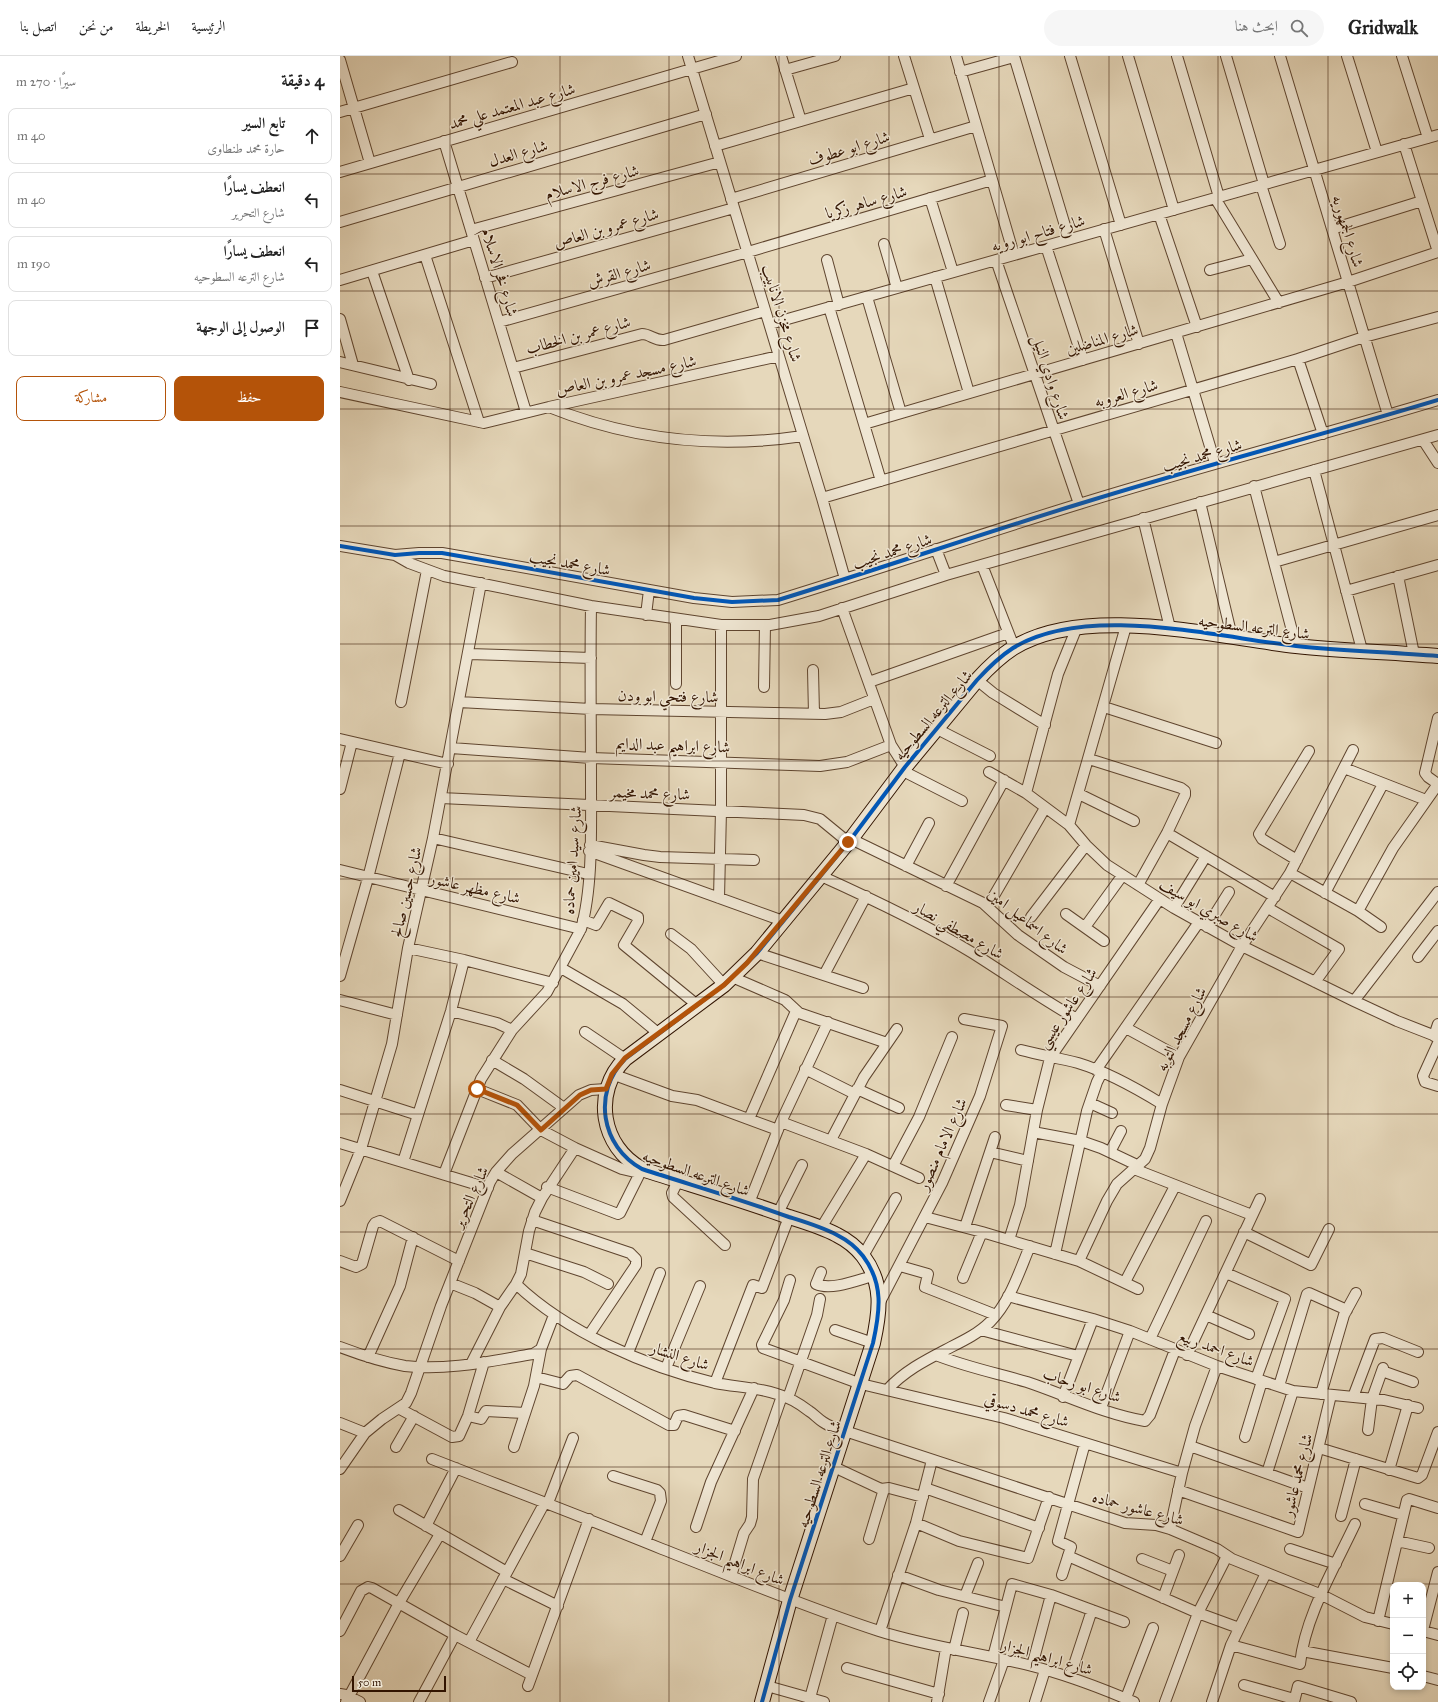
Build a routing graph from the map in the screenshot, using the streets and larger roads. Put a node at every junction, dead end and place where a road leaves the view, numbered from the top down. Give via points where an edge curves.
1 (688, 56) edge
2 (736, 56) edge
3 (781, 56) edge
4 (835, 56) edge
5 (904, 56) edge
6 (956, 56) edge
7 (1014, 56) edge
8 (1070, 56) edge
9 (1128, 56) edge
10 (1177, 56) edge
11 (1226, 56) edge
12 (1280, 56) edge
13 (1347, 56) edge
14 (1402, 56) edge
15 (340, 60) edge
16 (512, 62) dead end
17 (692, 69) junction
18 (785, 70) junction
19 (960, 72) junction
20 (914, 88) junction
21 (354, 108) junction
22 (340, 112) edge
23 (706, 114) junction
24 (801, 121) junction
25 (976, 126) junction
26 (1438, 135) edge
27 (1428, 138) junction
28 (930, 139) junction
29 (444, 141) junction
30 (1404, 144) junction
31 (716, 146) junction
32 (1377, 152) junction
33 (720, 162) junction
34 (370, 163) junction
35 (1314, 170) junction
36 (340, 172) edge
37 (992, 180) junction
38 (1262, 185) junction
39 (458, 186) junction
40 (1217, 197) junction
41 (930, 198) junction
42 (1422, 201) junction
43 (733, 203) junction
44 (1174, 210) junction
45 (1159, 214) junction
46 (340, 222) edge
47 (1121, 224) junction
48 (1104, 229) junction
49 (1332, 229) junction
50 (473, 235) junction
51 (1069, 239) junction
52 (884, 244) dead end
53 (1280, 244) dead end
54 (1046, 246) junction
55 (748, 252) junction
56 (1438, 252) edge
57 (425, 255) junction
58 (1014, 255) junction
59 (1252, 259) junction
60 (827, 260) dead end
61 (996, 260) junction
62 (1210, 270) dead end
63 (372, 271) junction
64 (953, 272) junction
65 (935, 277) junction
66 (485, 278) junction
67 (340, 280) edge
68 (1348, 282) junction
69 (896, 288) junction
70 (867, 297) junction
71 (1279, 303) junction
72 (839, 304) junction
73 (829, 308) junction
74 (765, 311) junction
75 (1438, 316) edge
76 (340, 319) edge
77 (499, 322) junction
78 (770, 324) junction
79 (1196, 327) junction
80 (1176, 333) junction
81 (1364, 337) junction
82 (1139, 344) junction
83 (779, 356) junction
84 (1298, 359) junction
85 (1083, 360) junction
86 (340, 362) edge
87 (353, 365) junction
88 (513, 368) junction
89 (1035, 374) junction
90 (409, 380) junction
91 (431, 384) dead end
92 (1193, 389) junction
93 (340, 392) edge
94 (969, 393) junction
95 (1438, 400) edge
96 (549, 407) junction
97 (526, 412) junction
98 (901, 413) junction
99 (1388, 415) junction
100 (479, 422) junction
101 (864, 424) junction
102 (1053, 430) junction
103 (1323, 434) junction
104 (1438, 435) edge
105 (803, 436) junction
106 (1423, 440) junction
107 (1215, 463) junction
108 (1438, 463) edge
109 (1314, 470) junction
110 (881, 481) junction
111 (1254, 486) junction
112 (822, 498) junction
113 (1200, 502) junction
114 (1078, 504) junction
115 (1438, 516) edge
116 (1143, 518) junction
117 (1334, 545) junction
118 (340, 546) edge
119 (936, 549) junction
120 (395, 555) junction
121 (1274, 562) junction
122 (982, 565) junction
123 (1438, 565) edge
124 (427, 570) junction
125 (946, 575) junction
126 (1398, 576) junction
127 (845, 579) junction
128 (481, 583) junction
129 (649, 590) junction
130 (1346, 592) junction
131 (591, 606) junction
132 (842, 608) junction
133 (646, 615) junction
134 (676, 620) junction
135 (721, 625) junction
136 (765, 625) junction
137 (1126, 626) junction
138 (1076, 627) junction
139 (1170, 628) junction
140 (1008, 633) junction
141 (1232, 637) junction
142 (1296, 646) junction
143 (1014, 648) junction
144 (1362, 650) junction
145 (469, 654) junction
146 (1414, 654) junction
147 (1438, 656) edge
148 (590, 658) junction
149 (813, 670) dead end
150 (977, 680) junction
151 (869, 682) junction
152 (676, 684) dead end
153 (764, 687) dead end
154 (874, 699) junction
155 (401, 702) dead end
156 (459, 702) junction
157 (1104, 707) junction
158 (590, 709) junction
159 (721, 712) junction
160 (814, 714) junction
161 (1438, 718) edge
162 (1045, 725) junction
163 (937, 729) junction
164 (340, 739) edge
165 (352, 742) junction
166 (1216, 743) dead end
167 (891, 746) junction
168 (451, 748) junction
169 (1353, 750) dead end
170 (1309, 751) dead end
171 (400, 753) junction
172 (990, 756) dead end
173 (591, 758) junction
174 (1089, 759) junction
175 (721, 762) junction
176 (448, 764) junction
177 (1344, 768) junction
178 (904, 769) junction
179 (989, 772) dead end
180 (1004, 780) junction
181 (1383, 784) junction
182 (1438, 784) edge
183 (340, 790) edge
184 (1026, 793) junction
185 (1079, 794) junction
186 (441, 798) junction
187 (1426, 800) junction
188 (962, 801) dead end
189 (591, 806) junction
190 (1046, 808) junction
191 (721, 810) junction
192 (1134, 820) dead end
193 (929, 823) dead end
194 (1069, 825) junction
195 (1167, 833) junction
196 (434, 838) junction
197 (850, 841) junction
198 (1086, 844) junction
199 (590, 848) junction
200 (1206, 856) junction
201 (720, 859) junction
202 (754, 860) dead end
203 (1297, 860) junction
204 (906, 866) junction
205 (340, 870) edge
206 (1290, 873) junction
207 (588, 874) junction
208 (821, 876) junction
209 (1122, 876) junction
210 (368, 878) junction
211 (1138, 885) junction
212 (946, 886) junction
213 (421, 891) junction
214 (1229, 892) dead end
215 (1438, 892) edge
216 (1326, 893) junction
217 (866, 896) junction
218 (1275, 897) junction
219 (719, 898) junction
220 (1160, 900) junction
221 (988, 906) junction
222 (1174, 908) junction
223 (1268, 908) junction
224 (1358, 911) junction
225 (1066, 914) dead end
226 (1031, 917) dead end
227 (783, 921) junction
228 (1203, 924) junction
229 (582, 925) junction
230 (1085, 927) junction
231 (1381, 927) dead end
232 (1438, 931) edge
233 (671, 934) dead end
234 (1104, 941) dead end
235 (1242, 946) junction
236 (408, 948) junction
237 (757, 953) junction
238 (1418, 957) dead end
239 (464, 960) junction
240 (561, 968) junction
241 (824, 975) junction
242 (340, 976) edge
243 (728, 981) junction
244 (1315, 982) junction
245 (553, 983) junction
246 (1100, 986) junction
247 (863, 988) dead end
248 (340, 1000) edge
249 (1354, 1001) junction
250 (696, 1004) junction
251 (451, 1011) junction
252 (796, 1011) junction
253 (397, 1015) junction
254 (964, 1019) dead end
255 (1077, 1019) junction
256 (828, 1022) junction
257 (1438, 1024) edge
258 (1126, 1028) junction
259 (512, 1030) junction
260 (897, 1030) dead end
261 (586, 1032) dead end
262 (658, 1033) junction
263 (952, 1037) dead end
264 (1437, 1039) edge
265 (887, 1043) junction
266 (1021, 1050) dead end
267 (1179, 1057) junction
268 (625, 1058) junction
269 (1050, 1058) junction
270 (492, 1060) junction
271 (805, 1069) junction
272 (1099, 1071) junction
273 (612, 1074) junction
274 (1438, 1086) edge
275 (477, 1089) junction
276 (606, 1089) junction
277 (340, 1090) edge
278 (856, 1091) junction
279 (376, 1100) junction
280 (1090, 1103) junction
281 (1162, 1104) junction
282 (1006, 1105) dead end
283 (564, 1108) junction
284 (898, 1108) dead end
285 (1037, 1110) junction
286 (1112, 1113) dead end
287 (418, 1115) junction
288 (749, 1119) junction
289 (780, 1126) junction
290 (541, 1130) junction
291 (1033, 1132) junction
292 (1121, 1132) dead end
293 (995, 1137) dead end
294 (831, 1140) junction
295 (1081, 1141) junction
296 (340, 1143) edge
297 (575, 1148) junction
298 (361, 1149) junction
299 (990, 1152) junction
300 (1110, 1152) junction
301 (866, 1154) junction
302 (1028, 1161) junction
303 (404, 1162) junction
304 (802, 1165) dead end
305 (893, 1166) junction
306 (1136, 1168) junction
307 (640, 1171) junction
308 (496, 1172) junction
309 (444, 1174) junction
310 (919, 1178) dead end
311 (678, 1181) junction
312 (1175, 1186) junction
313 (547, 1187) junction
314 (488, 1188) junction
315 (542, 1198) junction
316 (896, 1198) dead end
317 (1260, 1199) dead end
318 (340, 1200) edge
319 (748, 1203) junction
320 (784, 1215) junction
321 (1252, 1215) junction
322 (925, 1217) junction
323 (532, 1220) junction
324 (1206, 1221) dead end
325 (965, 1227) junction
326 (821, 1228) junction
327 (1329, 1230) dead end
328 (982, 1232) junction
329 (1244, 1232) junction
330 (413, 1237) junction
331 (1010, 1240) junction
332 (725, 1245) dead end
333 (1030, 1246) junction
334 (525, 1253) junction
335 (1055, 1254) junction
336 (863, 1256) junction
337 (340, 1261) edge
338 (459, 1261) junction
339 (1079, 1261) junction
340 (900, 1266) junction
341 (821, 1272) dead end
342 (1226, 1272) junction
343 (660, 1273) dead end
344 (873, 1276) junction
345 (963, 1278) dead end
346 (790, 1280) dead end
347 (1125, 1282) junction
348 (450, 1283) junction
349 (516, 1284) junction
350 (608, 1284) dead end
351 (700, 1286) dead end
352 (1138, 1289) dead end
353 (1356, 1293) dead end
354 (1008, 1296) junction
355 (820, 1299) dead end
356 (880, 1302) junction
357 (500, 1307) junction
358 (1348, 1310) junction
359 (554, 1315) junction
360 (996, 1315) junction
361 (1206, 1315) junction
362 (1093, 1319) junction
363 (835, 1330) dead end
364 (981, 1330) junction
365 (1130, 1331) junction
366 (1249, 1334) dead end
367 (589, 1335) junction
368 (1150, 1339) junction
369 (873, 1343) junction
370 (340, 1347) edge
371 (541, 1349) junction
372 (1175, 1350) junction
373 (1418, 1352) dead end
374 (628, 1353) junction
375 (936, 1355) junction
376 (1187, 1355) junction
377 (1078, 1356) junction
378 (368, 1357) junction
379 (484, 1362) junction
380 (800, 1363) junction
381 (471, 1364) junction
382 (1216, 1366) junction
383 (420, 1367) junction
384 (666, 1368) junction
385 (536, 1377) junction
386 (1259, 1380) junction
387 (1413, 1382) dead end
388 (715, 1383) junction
389 (861, 1384) junction
390 (1279, 1386) junction
391 (754, 1388) junction
392 (888, 1390) junction
393 (1293, 1391) junction
394 (1326, 1395) junction
395 (785, 1397) junction
396 (1063, 1397) junction
397 (1353, 1397) junction
398 (1372, 1398) junction
399 (1408, 1405) junction
400 (1101, 1408) junction
401 (1418, 1408) dead end
402 (400, 1409) junction
403 (525, 1413) junction
404 (414, 1416) junction
405 (468, 1416) junction
406 (340, 1423) edge
407 (1368, 1430) dead end
408 (735, 1431) junction
409 (845, 1431) junction
410 (1438, 1432) edge
411 (365, 1433) junction
412 (1245, 1437) dead end
413 (573, 1438) dead end
414 (1085, 1443) junction
415 (1190, 1446) junction
416 (396, 1447) dead end
417 (514, 1447) dead end
418 (1319, 1448) junction
419 (432, 1459) dead end
420 (1356, 1459) junction
421 (932, 1460) junction
422 (834, 1467) junction
423 (456, 1468) junction
424 (340, 1469) edge
425 (1389, 1470) junction
426 (1182, 1473) junction
427 (1267, 1473) junction
428 (612, 1476) dead end
429 (1308, 1488) junction
430 (884, 1489) junction
431 (1178, 1490) junction
432 (924, 1492) junction
433 (1049, 1497) junction
434 (547, 1502) junction
435 (1068, 1504) junction
436 (1365, 1504) dead end
437 (1438, 1508) edge
438 (399, 1510) dead end
439 (1403, 1515) junction
440 (1341, 1516) dead end
441 (589, 1519) junction
442 (916, 1523) junction
443 (1354, 1524) dead end
444 (358, 1525) dead end
445 (426, 1526) junction
446 (696, 1527) dead end
447 (1039, 1528) junction
448 (1170, 1529) junction
449 (440, 1534) junction
450 (870, 1538) dead end
451 (1397, 1541) junction
452 (645, 1542) junction
453 (1429, 1548) dead end
454 (1290, 1549) dead end
455 (1180, 1555) dead end
456 (340, 1556) edge
457 (1068, 1556) junction
458 (1226, 1556) junction
459 (1142, 1559) dead end
460 (978, 1563) dead end
461 (1336, 1564) junction
462 (1174, 1571) junction
463 (1438, 1572) edge
464 (1266, 1573) junction
465 (898, 1575) junction
466 (1062, 1575) dead end
467 (505, 1576) junction
468 (732, 1576) junction
469 (1436, 1591) edge
470 (1051, 1595) junction
471 (1322, 1595) junction
472 (965, 1596) junction
473 (1164, 1598) junction
474 (790, 1600) junction
475 (399, 1603) junction
476 (558, 1606) junction
477 (1006, 1607) junction
478 (1092, 1610) junction
479 (963, 1613) dead end
480 (1198, 1613) junction
481 (833, 1615) junction
482 (1378, 1621) junction
483 (1124, 1622) dead end
484 (1426, 1622) edge
485 (1390, 1623) edge
486 (1153, 1628) dead end
487 (1239, 1628) junction
488 (340, 1631) edge
489 (880, 1631) junction
490 (1426, 1632) edge
491 (1438, 1635) edge
492 (455, 1636) junction
493 (469, 1642) junction
494 (1231, 1645) junction
495 (950, 1649) junction
496 (1302, 1650) junction
497 (993, 1657) junction
498 (1004, 1660) junction
499 (1032, 1666) junction
500 (1390, 1667) edge
501 (847, 1668) dead end
502 (1045, 1670) junction
503 (532, 1675) junction
504 (1070, 1677) junction
505 (1426, 1677) edge
506 (1438, 1680) edge
507 (1244, 1685) dead end
508 (528, 1686) dead end
509 (767, 1686) junction
510 (345, 1697) edge
511 (810, 1698) junction
512 (938, 1698) edge
513 (1130, 1700) edge
514 (1294, 1700) edge
515 (360, 1702) edge
516 (419, 1702) edge
517 (762, 1702) edge
518 (824, 1702) edge
519 (989, 1702) edge
520 (1035, 1702) edge
521 (1165, 1702) edge
522 (1212, 1702) edge
523 (1351, 1702) edge

1 - 17 street, شارع مخزن الانابيب
2 - 17 street
3 - 18 street
4 - 18 street
5 - 20 street
6 - 19 street
7 - 19 street
7 - 51 street
8 - 47 street
9 - 44 street
10 - 40 street
11 - 38 street
12 - 35 street, شارع الجمهوريه
13 - 32 street
14 - 27 street
15 - 21 street
16 - 21 street
17 - 23 street, شارع مخزن الانابيب
17 - 29 street, شارع عبد المعتمد علي محمد
18 - 24 street
19 - 25 street
20 - 24 street
20 - 28 street
21 - 22 street
21 - 34 street
23 - 31 street, شارع مخزن الانابيب
23 - 39 street, شارع العدل
24 - 31 street
25 - 28 street, شارع ابو عطوف
25 - 37 street
26 - 27 street, شارع فتاح ابو رويه
27 - 30 street, شارع فتاح ابو رويه
28 - 43 street, شارع ابو عطوف
29 - 34 street, شارع عبد المعتمد علي محمد
29 - 39 street, شارع فخر الاسلام
30 - 32 street, شارع فتاح ابو رويه
30 - 42 street
31 - 33 street, شارع مخزن الانابيب
32 - 35 street, شارع فتاح ابو رويه
33 - 43 street, شارع مخزن الانابيب
33 - 50 street, شارع فرج الاسلام
34 - 36 street, شارع عبد المعتمد علي محمد
35 - 38 street, شارع فتاح ابو رويه
35 - 49 street, شارع الجمهوريه
37 - 41 street, شارع ساهر زكريا
37 - 58 street
38 - 40 street, شارع فتاح ابو رويه
38 - 53 street
39 - 46 street, شارع العدل
39 - 50 street, شارع فخر الاسلام
40 - 44 street, شارع فتاح ابو رويه
40 - 59 street
41 - 55 street, شارع ساهر زكريا
41 - 64 street
42 - 49 street
42 - 56 street
43 - 55 street, شارع مخزن الانابيب
43 - 66 street, شارع عمرو بن العاص
44 - 45 street, شارع فتاح ابو رويه
45 - 47 street, شارع فتاح ابو رويه
45 - 79 street
47 - 48 street, شارع فتاح ابو رويه
48 - 51 street, شارع فتاح ابو رويه
48 - 82 street
49 - 68 street, شارع الجمهوريه
50 - 57 street, شارع فرج الاسلام
50 - 66 street, شارع فخر الاسلام
51 - 54 street, شارع فتاح ابو رويه
52 - 69 street
54 - 58 street, شارع فتاح ابو رويه
54 - 85 street
55 - 74 street, شارع مخزن الانابيب
55 - 77 street, شارع القرش
56 - 68 street, شارع المناضلين
57 - 63 street, شارع فرج الاسلام
57 - 100 street
58 - 61 street, شارع فتاح ابو رويه
59 - 62 street
59 - 71 street
60 - 72 street
61 - 64 street, شارع فتاح ابو رويه
61 - 89 street, شارع وادي النيل
63 - 67 street, شارع فرج الاسلام
63 - 90 street
64 - 65 street, شارع فتاح ابو رويه
65 - 69 street, شارع فتاح ابو رويه
65 - 94 street
66 - 77 street, شارع فخر الاسلام
68 - 71 street, شارع المناضلين
68 - 81 street, شارع الجمهوريه
69 - 70 street, شارع فتاح ابو رويه
70 - 72 street, شارع فتاح ابو رويه
70 - 98 street
71 - 79 street, شارع المناضلين
72 - 73 street, شارع فتاح ابو رويه
73 - 78 street, شارع فتاح ابو رويه
73 - 101 street
74 - 78 street, شارع مخزن الانابيب
74 - 88 street, شارع عمر بن الخطاب via 664,340 642,334
75 - 81 street, شارع العروبه
76 - 87 street
77 - 88 street, شارع فخر الاسلام
78 - 83 street, شارع مخزن الانابيب
79 - 80 street, شارع المناضلين
80 - 82 street, شارع المناضلين
80 - 92 street
81 - 84 street, شارع العروبه
81 - 99 street, شارع الجمهوريه
82 - 85 street, شارع المناضلين
83 - 96 street, شارع مسجد عمرو بن العاص
83 - 105 street, شارع مخزن الانابيب
84 - 92 street, شارع العروبه
84 - 103 street
85 - 89 street, شارع المناضلين
86 - 87 street
87 - 90 street
88 - 97 street, شارع فخر الاسلام
89 - 94 street, شارع المناضلين
89 - 102 street, شارع وادي النيل
90 - 91 street
92 - 102 street, شارع العروبه
92 - 107 street
93 - 100 street
94 - 98 street, شارع المناضلين
95 - 99 street, شارع محمد نجيب
96 - 97 street, شارع مسجد عمرو بن العاص
96 - 105 street via 614,429 668,439 736,443
97 - 100 street, شارع مسجد عمرو بن العاص via 484,423
98 - 101 street, شارع المناضلين
99 - 103 street, شارع محمد نجيب
101 - 110 street
102 - 110 street, شارع العروبه
102 - 114 street, شارع وادي النيل
103 - 107 street, شارع محمد نجيب
104 - 106 street, شارع محمد نجيب
105 - 112 street, شارع مخزن الانابيب
106 - 108 street
106 - 109 street, شارع محمد نجيب
107 - 114 street, شارع محمد نجيب
109 - 111 street, شارع محمد نجيب
109 - 117 street
110 - 112 street, شارع العروبه
111 - 113 street, شارع محمد نجيب
111 - 121 street
112 - 127 street, شارع مخزن الانابيب
113 - 116 street, شارع محمد نجيب
113 - 141 street
114 - 119 street, شارع محمد نجيب
115 - 117 street
116 - 122 street, شارع محمد نجيب
116 - 139 street
117 - 121 street
117 - 130 street
118 - 120 street, شارع محمد نجيب
119 - 125 street
119 - 127 street, شارع محمد نجيب
120 - 124 street, شارع محمد نجيب
120 - 129 street, شارع محمد نجيب via 419,553 457,556
121 - 142 street
122 - 125 street, شارع محمد نجيب
122 - 140 street
123 - 126 street
124 - 128 street, شارع محمد نجيب
124 - 155 street
125 - 132 street, شارع محمد نجيب
126 - 130 street
126 - 146 street
127 - 129 street, شارع محمد نجيب via 778,600 755,602 694,598
128 - 131 street, شارع محمد نجيب
128 - 145 street, شارع حسين صالح
129 - 133 street
130 - 144 street
131 - 133 street, شارع محمد نجيب
131 - 148 street, شارع سيد امين حماده
132 - 136 street, شارع محمد نجيب via 795,622
132 - 151 street
133 - 134 street, شارع محمد نجيب
134 - 135 street, شارع محمد نجيب
134 - 152 street
135 - 136 street, شارع محمد نجيب
135 - 159 street
136 - 153 street
137 - 138 street, شارع الترعه السطوحيه
137 - 139 street, شارع الترعه السطوحيه
137 - 157 street
138 - 143 street, شارع الترعه السطوحيه via 1034,638
138 - 162 street via 1058,674
139 - 141 street, شارع الترعه السطوحيه
140 - 143 street
140 - 151 street
141 - 142 street, شارع الترعه السطوحيه
142 - 144 street, شارع الترعه السطوحيه
143 - 150 street, شارع الترعه السطوحيه
144 - 146 street, شارع الترعه السطوحيه
145 - 148 street
145 - 156 street, شارع حسين صالح
146 - 147 street, شارع الترعه السطوحيه
148 - 158 street, شارع سيد امين حماده
149 - 160 street
150 - 162 street via 993,693
150 - 163 street, شارع الترعه السطوحيه
151 - 154 street
154 - 160 street, شارع فتحي ابو ودن via 841,712
154 - 167 street
156 - 158 street, شارع فتحي ابو ودن
156 - 168 street, شارع حسين صالح
157 - 166 street
157 - 174 street
158 - 159 street, شارع فتحي ابو ودن
158 - 173 street, شارع سيد امين حماده
159 - 160 street, شارع فتحي ابو ودن
159 - 175 street
161 - 182 street via 1425,773
162 - 184 street
163 - 172 street
163 - 178 street, شارع الترعه السطوحيه
164 - 165 street
165 - 171 street
165 - 183 street
167 - 175 street, شارع ابراهيم عبد الدايم via 832,765
167 - 178 street
168 - 173 street, شارع ابراهيم عبد الدايم
168 - 176 street, شارع حسين صالح
169 - 177 street, شارع مسجد التوبه
170 - 203 street via 1259,834 1262,839
171 - 176 street
171 - 210 street
173 - 175 street, شارع ابراهيم عبد الدايم
173 - 189 street, شارع سيد امين حماده
174 - 185 street
174 - 195 street via 1183,788 1185,795
175 - 191 street
176 - 186 street, شارع حسين صالح
177 - 181 street
177 - 203 street, شارع مسجد التوبه
178 - 188 street
178 - 197 street, شارع الترعه السطوحيه
179 - 180 street, شارع صبري ابو سيف
180 - 184 street, شارع صبري ابو سيف
180 - 212 street
181 - 187 street
181 - 216 street
182 - 187 street
184 - 190 street, شارع صبري ابو سيف
185 - 192 street
185 - 194 street
186 - 189 street, شارع محمد مخيمر
186 - 196 street, شارع حسين صالح
187 - 224 street via 1393,848
189 - 191 street, شارع محمد مخيمر
189 - 199 street, شارع سيد امين حماده
190 - 194 street, شارع صبري ابو سيف
190 - 221 street
191 - 197 street, شارع محمد مخيمر via 813,816
191 - 201 street
193 - 204 street
194 - 198 street, شارع صبري ابو سيف
195 - 200 street
195 - 211 street
196 - 207 street
196 - 213 street, شارع حسين صالح
197 - 204 street, شارع اسماعيل امين
197 - 208 street, شارع الترعه السطوحيه
198 - 209 street, شارع صبري ابو سيف
198 - 226 street
199 - 201 street via 680,859
199 - 207 street, شارع سيد امين حماده
199 - 219 street
200 - 218 street
200 - 222 street
201 - 202 street
201 - 219 street
203 - 206 street, شارع مسجد التوبه
204 - 212 street, شارع اسماعيل امين
205 - 210 street, شارع مظهر عاشور
206 - 216 street
206 - 218 street, شارع مسجد التوبه
207 - 229 street, شارع سيد امين حماده
208 - 217 street, شارع مصطفي نصار
208 - 227 street, شارع الترعه السطوحيه
209 - 211 street, شارع صبري ابو سيف
209 - 230 street
210 - 213 street, شارع مظهر عاشور
210 - 242 street
211 - 220 street, شارع صبري ابو سيف
212 - 221 street, شارع اسماعيل امين
213 - 229 street, شارع مظهر عاشور
213 - 236 street, شارع حسين صالح
214 - 228 street
215 - 249 street
216 - 224 street
217 - 241 street
217 - 255 street, شارع مصطفي نصار via 955,943
218 - 223 street, شارع مسجد التوبه
219 - 227 street
220 - 222 street, شارع صبري ابو سيف
220 - 246 street, شارع عاشور عيسي
221 - 246 street, شارع اسماعيل امين via 1018,935 1064,967
222 - 228 street, شارع صبري ابو سيف
223 - 235 street, شارع مسجد التوبه
223 - 244 street via 1339,949
224 - 231 street
225 - 230 street
227 - 237 street, شارع الترعه السطوحيه
228 - 235 street, شارع صبري ابو سيف
228 - 258 street
229 - 240 street, شارع سيد امين حماده
229 - 250 street, شارع مظهر عاشور via 596,925 608,903 638,918 624,945
230 - 234 street
232 - 238 street
233 - 243 street
235 - 244 street, شارع صبري ابو سيف
235 - 267 street, شارع مسجد التوبه
236 - 239 street
236 - 253 street, شارع حسين صالح
237 - 241 street
237 - 243 street, شارع الترعه السطوحيه
239 - 245 street
239 - 251 street
240 - 245 street, شارع سيد امين حماده
240 - 262 street via 623,1004
241 - 247 street
243 - 250 street, شارع الترعه السطوحيه
243 - 252 street via 785,1000
244 - 249 street, شارع صبري ابو سيف
245 - 259 street, شارع سيد امين حماده via 548,992
246 - 255 street, شارع عاشور عيسي
248 - 253 street
249 - 264 street, شارع صبري ابو سيف
250 - 262 street, شارع الترعه السطوحيه
251 - 259 street via 497,1023
251 - 287 street
252 - 256 street
252 - 288 street
253 - 279 street, شارع حسين صالح via 389,1056
254 - 322 street, شارع الامام منصور via 1002,1026 980,1096
255 - 269 street, شارع عاشور عيسي
256 - 265 street
256 - 271 street
257 - 264 street
258 - 267 street
258 - 272 street
259 - 270 street, شارع سيد امين حماده
260 - 265 street
261 - 268 street
262 - 268 street, شارع الترعه السطوحيه
263 - 305 street via 918,1117
264 - 274 street via 1423,1076 1425,1082
265 - 278 street
266 - 269 street
267 - 281 street, شارع مسجد التوبه
268 - 273 street, شارع الترعه السطوحيه
269 - 272 street via 1078,1063
269 - 285 street, شارع عاشور عيسي
270 - 275 street, شارع سيد امين حماده
270 - 283 street
271 - 278 street
271 - 289 street
272 - 280 street
272 - 281 street via 1133,1086
273 - 276 street, شارع الترعه السطوحيه
273 - 288 street via 672,1096 697,1100
275 - 290 street via 517,1105
275 - 309 street, شارع سيد امين حماده
276 - 283 street, شارع التحرير via 586,1091
276 - 307 street, شارع الترعه السطوحيه via 604,1106 608,1130 620,1153
277 - 279 street
278 - 284 street
278 - 294 street
279 - 287 street
279 - 298 street, شارع حسين صالح
280 - 286 street
280 - 295 street
281 - 306 street, شارع مسجد التوبه via 1150,1148 1145,1160
282 - 285 street
283 - 290 street, شارع التحرير
285 - 291 street, شارع عاشور عيسي
287 - 303 street
288 - 289 street
289 - 294 street
289 - 319 street
290 - 297 street
290 - 308 street, شارع التحرير via 512,1154
291 - 295 street
291 - 302 street, شارع عاشور عيسي
292 - 300 street
293 - 299 street
294 - 301 street
295 - 300 street
295 - 335 street
296 - 298 street
297 - 307 street via 622,1169
297 - 313 street
298 - 303 street
298 - 318 street, شارع حسين صالح
299 - 302 street
299 - 325 street
300 - 306 street
301 - 305 street
301 - 326 street
302 - 331 street, شارع عاشور عيسي
303 - 309 street
304 - 320 street
305 - 310 street
306 - 312 street
306 - 339 street, شارع مسجد التوبه via 1117,1184
307 - 311 street, شارع الترعه السطوحيه
307 - 313 street via 618,1214
308 - 314 street, شارع التحرير
308 - 315 street
309 - 314 street
311 - 319 street, شارع الترعه السطوحيه
311 - 332 street via 672,1193 673,1197
312 - 321 street
312 - 347 street
313 - 315 street
314 - 338 street, شارع التحرير
315 - 323 street
316 - 336 street
317 - 321 street
319 - 320 street, شارع الترعه السطوحيه
320 - 326 street, شارع الترعه السطوحيه
320 - 388 street via 762,1288 753,1285
321 - 329 street
322 - 325 street
322 - 340 street, شارع الامام منصور
323 - 334 street
323 - 367 street via 630,1254 636,1259 636,1265
324 - 368 street
325 - 328 street
326 - 336 street, شارع الترعه السطوحيه via 837,1234
327 - 329 street via 1311,1265
328 - 331 street
328 - 345 street
329 - 342 street
330 - 337 street via 377,1221 373,1226 362,1264 356,1267
330 - 338 street
330 - 378 street via 400,1286
331 - 333 street
333 - 335 street
333 - 354 street
334 - 349 street via 524,1264
334 - 350 street via 584,1272
335 - 339 street
336 - 344 street, شارع الترعه السطوحيه
338 - 348 street, شارع التحرير
339 - 347 street
340 - 356 street, شارع الامام منصور
340 - 360 street via 928,1274 925,1287
341 - 344 street via 816,1284 819,1286 841,1285
342 - 361 street
342 - 386 street via 1285,1299
343 - 374 street
344 - 356 street, شارع الترعه السطوحيه
346 - 380 street, شارع محمد دسوقي via 784,1300 762,1347
347 - 352 street
348 - 357 street
348 - 383 street, شارع التحرير
349 - 357 street
349 - 359 street, شارع النشار
351 - 384 street
353 - 358 street, شارع محمد عاشور
354 - 360 street
354 - 362 street, شارع احمد ربيع
355 - 380 street
356 - 369 street, شارع الترعه السطوحيه
357 - 381 street
358 - 390 street via 1307,1294
358 - 394 street, شارع محمد عاشور via 1342,1322
359 - 367 street, شارع النشار
359 - 371 street
360 - 364 street
361 - 366 street
361 - 376 street
362 - 365 street, شارع احمد ربيع
362 - 377 street
363 - 369 street
364 - 375 street
364 - 377 street
365 - 368 street, شارع احمد ربيع
365 - 400 street
367 - 374 street, شارع النشار
368 - 372 street, شارع احمد ربيع
369 - 389 street, شارع الترعه السطوحيه
370 - 378 street
371 - 379 street via 533,1354
371 - 385 street
372 - 376 street, شارع احمد ربيع
372 - 400 street, شارع ابو رحاب via 1150,1415 1145,1421
373 - 397 street via 1383,1338 1375,1339
374 - 384 street, شارع النشار
375 - 392 street via 911,1369
375 - 396 street, شارع ابو رحاب via 1027,1382
376 - 382 street, شارع احمد ربيع
377 - 396 street
378 - 383 street via 404,1366
379 - 381 street
379 - 405 street
380 - 389 street, شارع محمد دسوقي
380 - 395 street
381 - 383 street
382 - 386 street, شارع احمد ربيع
382 - 415 street
383 - 402 street, شارع التحرير via 411,1393
384 - 388 street, شارع النشار
385 - 403 street
385 - 408 street via 563,1384 571,1375 577,1375 669,1425 674,1425 678,1416 684,1415
386 - 390 street, شارع احمد ربيع
386 - 412 street
387 - 398 street via 1383,1370
388 - 391 street, شارع النشار
389 - 392 street, شارع محمد دسوقي
389 - 409 street, شارع الترعه السطوحيه
390 - 393 street, شارع احمد ربيع
391 - 395 street, شارع النشار
391 - 408 street
392 - 414 street, شارع محمد دسوقي via 1004,1418
393 - 394 street, شارع احمد ربيع
393 - 427 street
394 - 397 street, شارع احمد ربيع
394 - 418 street, شارع محمد عاشور
395 - 409 street, شارع النشار via 808,1409 822,1422
395 - 468 street via 753,1479 752,1517 744,1533
396 - 400 street, شارع ابو رحاب
397 - 398 street, شارع احمد ربيع
398 - 399 street, شارع احمد ربيع
398 - 407 street
399 - 401 street, شارع احمد ربيع
399 - 425 street
402 - 404 street
402 - 411 street
403 - 405 street via 486,1411 481,1419
403 - 417 street
404 - 405 street via 456,1438
404 - 416 street
406 - 411 street
408 - 446 street via 712,1482
409 - 421 street, شارع عاشور حماده
409 - 422 street, شارع الترعه السطوحيه
410 - 425 street via 1421,1477
411 - 424 street
413 - 434 street
414 - 426 street, شارع محمد دسوقي
414 - 435 street
415 - 426 street
415 - 427 street
418 - 420 street
418 - 429 street, شارع محمد عاشور
419 - 423 street, شارع ابراهيم الجزار
420 - 425 street
420 - 440 street
421 - 432 street
421 - 433 street, شارع عاشور حماده
422 - 430 street
422 - 474 street, شارع الترعه السطوحيه
423 - 434 street, شارع ابراهيم الجزار
423 - 445 street
426 - 431 street
427 - 429 street
428 - 452 street via 660,1493 661,1501
429 - 431 street, شارع محمد عاشور via 1298,1532
430 - 432 street
430 - 450 street
431 - 448 street
432 - 442 street
432 - 447 street
433 - 435 street, شارع عاشور حماده
433 - 447 street
434 - 441 street, شارع ابراهيم الجزار
434 - 467 street
435 - 448 street, شارع عاشور حماده via 1125,1523 1156,1525
435 - 457 street via 1058,1541 1071,1547
436 - 439 street
437 - 439 street via 1409,1499
438 - 445 street
439 - 451 street
441 - 452 street, شارع ابراهيم الجزار
441 - 476 street
442 - 447 street via 959,1541 1028,1558
442 - 465 street
443 - 461 street
444 - 456 street
445 - 449 street
448 - 458 street, شارع عاشور حماده via 1217,1549
449 - 467 street
449 - 475 street
451 - 453 street
451 - 482 street
452 - 468 street, شارع ابراهيم الجزار
454 - 461 street
455 - 462 street
457 - 466 street
457 - 473 street
458 - 464 street, شارع عاشور حماده
458 - 480 street
459 - 462 street
460 - 472 street
461 - 471 street
462 - 473 street
463 - 469 street
464 - 471 street, شارع عاشور حماده
464 - 487 street
465 - 472 street via 939,1590
465 - 489 street
467 - 476 street
467 - 493 street
468 - 474 street, شارع ابراهيم الجزار
469 - 484 street
470 - 477 street via 1012,1584
470 - 478 street
470 - 499 street
471 - 482 street, شارع عاشور حماده
471 - 496 street
472 - 477 street
473 - 480 street
474 - 481 street, شارع ابراهيم الجزار
474 - 509 street, شارع الترعه السطوحيه
475 - 488 street via 372,1588 364,1588
475 - 492 street
475 - 510 street
476 - 503 street
477 - 497 street
478 - 483 street
478 - 504 street
479 - 495 street
480 - 487 street
480 - 521 street
481 - 489 street, شارع ابراهيم الجزار
481 - 511 street
482 - 485 street, شارع عاشور حماده
486 - 513 street
487 - 494 street
489 - 495 street, شارع ابراهيم الجزار
490 - 491 street
492 - 493 street
492 - 516 street
493 - 503 street
494 - 496 street via 1300,1664
494 - 522 street
495 - 497 street, شارع ابراهيم الجزار
495 - 512 street
496 - 500 street
497 - 498 street, شارع ابراهيم الجزار
498 - 499 street, شارع ابراهيم الجزار
498 - 519 street
499 - 502 street, شارع ابراهيم الجزار
501 - 512 street
502 - 504 street, شارع ابراهيم الجزار
502 - 520 street
503 - 508 street
504 - 513 street, شارع ابراهيم الجزار
505 - 506 street
507 - 514 street
509 - 511 street
509 - 517 street, شارع الترعه السطوحيه
510 - 515 street
511 - 518 street
514 - 523 street via 1298,1686

